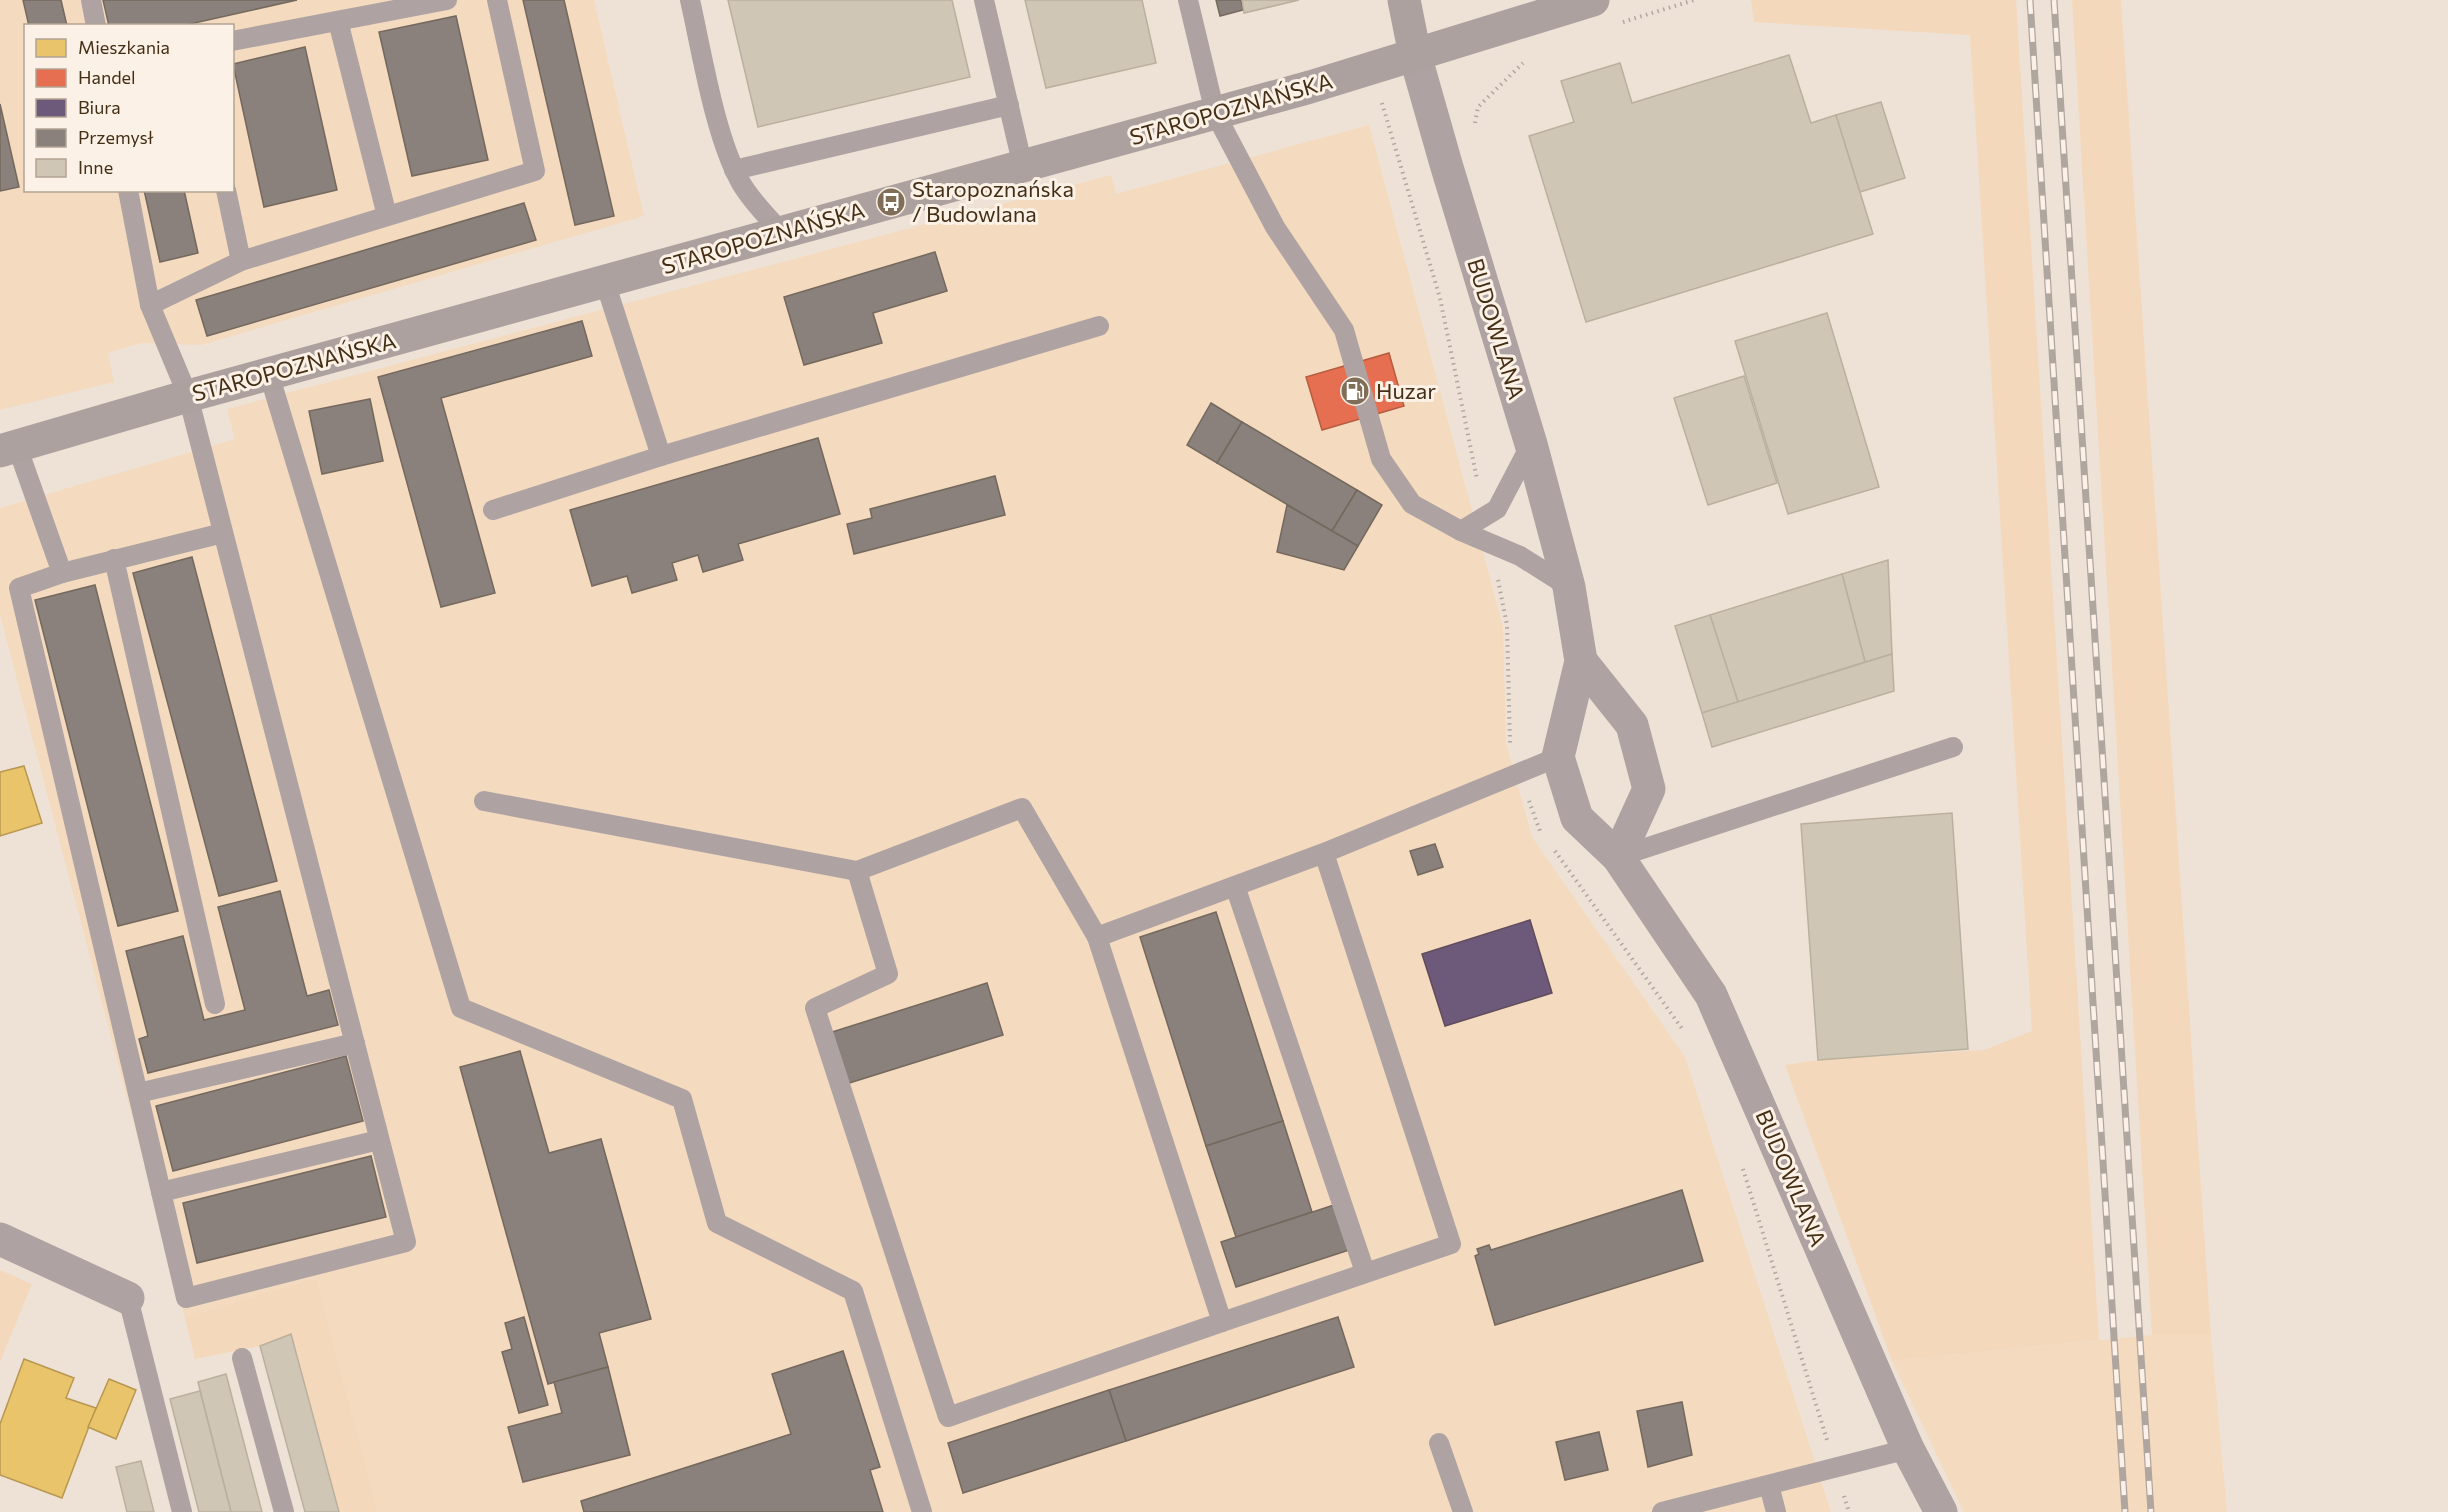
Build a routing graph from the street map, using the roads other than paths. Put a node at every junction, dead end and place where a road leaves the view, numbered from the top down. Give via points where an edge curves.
1 (91, 0) edge
2 (447, 0) edge
3 (496, 0) edge
4 (690, 0) edge
5 (984, 0) edge
6 (1188, 0) edge
7 (1404, 0) edge
8 (1584, 1) edge
9 (338, 21) junction
10 (96, 24) edge
11 (234, 40) edge
12 (1415, 55) junction
13 (1009, 105) junction
14 (1215, 113) junction
15 (1023, 167) junction
16 (734, 170) junction
17 (128, 192) edge
18 (226, 192) edge
19 (387, 216) junction
20 (782, 233) junction
21 (241, 261) junction
22 (605, 282) junction
23 (150, 305) junction
24 (1099, 326) dead end
25 (269, 374) junction
26 (188, 396) junction
27 (1531, 444) junction
28 (8, 449) edge
29 (661, 456) junction
30 (493, 510) dead end
31 (1461, 531) junction
32 (223, 532) junction
33 (114, 560) junction
34 (62, 573) junction
35 (1569, 587) junction
36 (1581, 660) junction
37 (1953, 747) dead end
38 (1558, 757) junction
39 (484, 801) dead end
40 (1324, 854) junction
41 (1618, 857) junction
42 (857, 871) junction
43 (1236, 886) junction
44 (1097, 937) junction
45 (215, 1004) dead end
46 (355, 1043) junction
47 (138, 1093) junction
48 (379, 1140) junction
49 (161, 1192) junction
50 (0, 1239) edge
51 (1365, 1272) junction
52 (128, 1298) joint
53 (1222, 1322) junction
54 (242, 1358) dead end
55 (1440, 1443) dead end
56 (1908, 1449) junction
57 (1769, 1485) junction
58 (182, 1512) edge
59 (284, 1512) edge
60 (922, 1512) edge
61 (1463, 1512) edge
62 (1662, 1512) edge
63 (1776, 1512) edge
64 (1941, 1512) edge

1 - 10 lane
2 - 9 lane
3 - 19 lane via 535,171
4 - 16 lane via 706,74
5 - 13 lane
6 - 14 lane
7 - 12 street, BUDOWLANA
8 - 12 street, STAROPOZNAŃSKA
9 - 11 lane
9 - 19 lane
12 - 14 street, STAROPOZNAŃSKA
12 - 27 street, BUDOWLANA
13 - 15 lane
13 - 16 lane
14 - 15 street, STAROPOZNAŃSKA
14 - 31 lane via 1275,227 1344,330 1381,459 1412,504
15 - 20 street, STAROPOZNAŃSKA
16 - 20 lane via 749,195
17 - 23 lane
18 - 21 lane
19 - 21 lane
20 - 22 street, STAROPOZNAŃSKA
21 - 23 lane
22 - 25 street, STAROPOZNAŃSKA
22 - 29 lane
23 - 26 lane
24 - 29 lane
25 - 26 street, STAROPOZNAŃSKA
25 - 60 lane via 461,1008 682,1099 717,1223 853,1291
26 - 28 street, STAROPOZNAŃSKA
26 - 32 lane
27 - 31 lane via 1497,509
27 - 35 street, BUDOWLANA
28 - 34 lane
29 - 30 lane
31 - 35 lane via 1520,556
32 - 33 lane
32 - 46 lane
33 - 34 lane
33 - 45 lane
34 - 47 lane via 19,588
35 - 36 street, BUDOWLANA
36 - 38 street, BUDOWLANA
36 - 41 street, BUDOWLANA via 1632,725 1649,789
37 - 41 lane
38 - 40 lane
38 - 41 street, BUDOWLANA via 1577,818
39 - 42 lane
40 - 43 lane
40 - 51 lane via 1451,1244
41 - 56 street, BUDOWLANA via 1711,995
42 - 44 lane via 1022,808
42 - 53 lane via 888,974 815,1008 948,1417
43 - 44 lane
43 - 51 lane
44 - 53 lane
46 - 47 lane
46 - 48 lane
47 - 49 lane
48 - 49 lane
48 - 49 lane via 406,1242 186,1298
50 - 52 street
51 - 53 lane
52 - 58 lane
54 - 59 lane
55 - 61 lane
56 - 57 lane
56 - 64 street, BUDOWLANA
57 - 62 lane
57 - 63 lane

